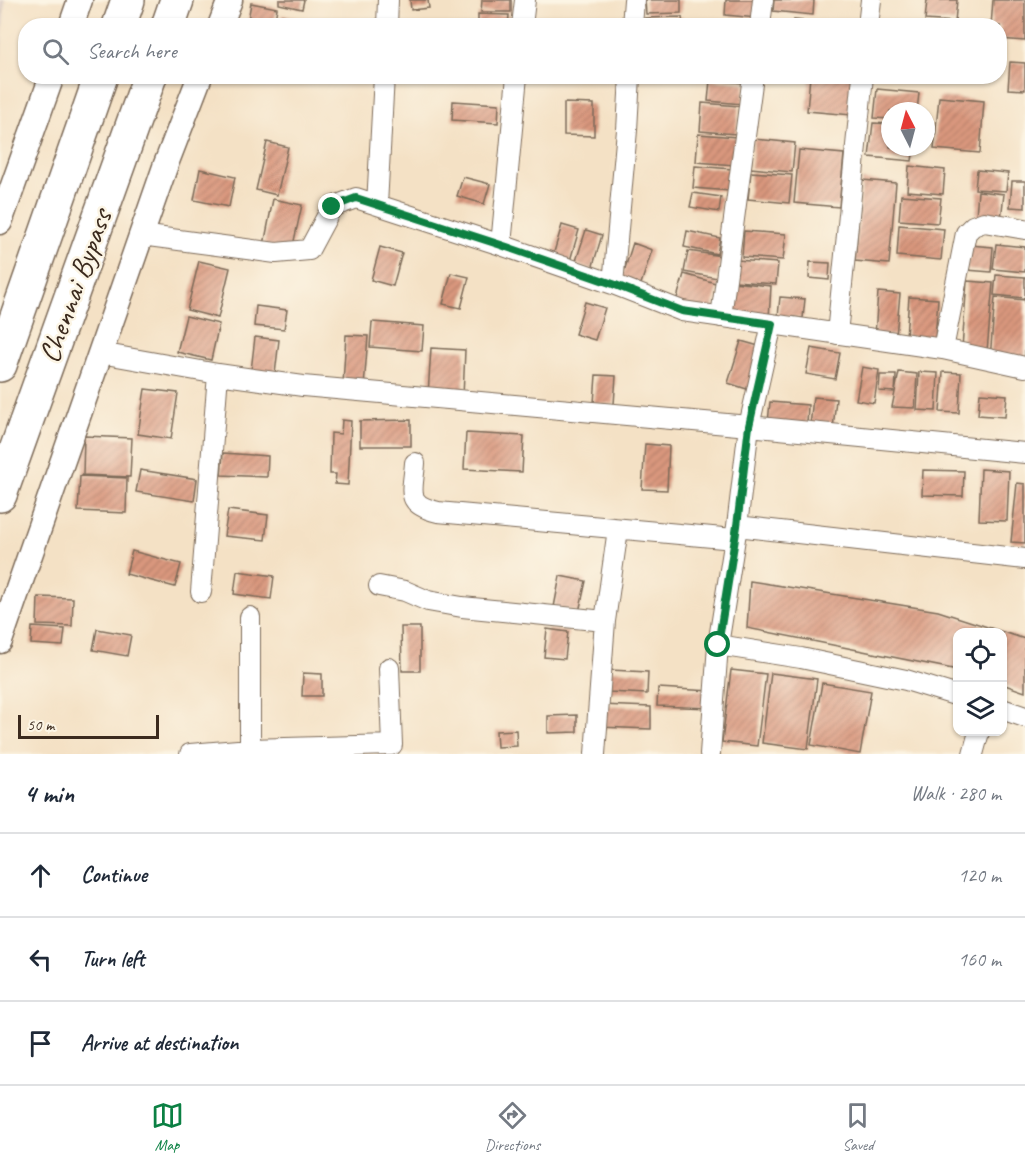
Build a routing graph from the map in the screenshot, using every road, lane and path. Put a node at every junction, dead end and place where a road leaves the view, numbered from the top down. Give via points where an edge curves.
1 (80, 0) edge
2 (128, 0) edge
3 (177, 0) edge
4 (230, 0) edge
5 (388, 0) edge
6 (525, 0) edge
7 (634, 0) edge
8 (763, 0) edge
9 (871, 0) edge
10 (73, 18) edge
11 (122, 18) edge
12 (171, 18) edge
13 (223, 18) edge
14 (387, 18) edge
15 (523, 18) edge
16 (633, 18) edge
17 (761, 18) edge
18 (869, 18) edge
19 (49, 84) edge
20 (98, 84) edge
21 (147, 84) edge
22 (197, 84) edge
23 (384, 84) edge
24 (516, 84) edge
25 (630, 84) edge
26 (752, 84) edge
27 (862, 84) edge
28 (377, 205) junction
29 (0, 222) edge
30 (1025, 229) edge
31 (141, 235) junction
32 (501, 245) junction
33 (613, 284) junction
34 (721, 317) junction
35 (772, 324) junction
36 (837, 333) junction
37 (943, 349) junction
38 (100, 353) junction
39 (0, 365) edge
40 (1025, 367) edge
41 (218, 374) junction
42 (749, 426) junction
43 (1025, 453) edge
44 (415, 463) dead end
45 (0, 495) edge
46 (618, 529) junction
47 (736, 532) junction
48 (1025, 559) edge
49 (379, 586) dead end
50 (201, 592) dead end
51 (250, 617) dead end
52 (605, 621) junction
53 (0, 641) edge
54 (718, 645) junction
55 (389, 668) dead end
56 (953, 695) edge
57 (1007, 712) edge
58 (1025, 717) edge
59 (978, 736) edge
60 (250, 749) junction
61 (392, 750) edge
62 (190, 754) edge
63 (595, 754) edge
64 (710, 754) edge
65 (973, 754) edge

1 - 10 street
2 - 11 highway
3 - 12 highway
4 - 13 street
5 - 14 street
6 - 15 street
7 - 16 street
8 - 17 street
9 - 18 street
19 - 29 street
20 - 39 highway, Chennai Bypass
21 - 45 highway, Chennai Bypass
22 - 31 street
23 - 28 street
24 - 32 street
25 - 33 street
26 - 34 street
27 - 36 street
28 - 31 street via 356,198 332,207 309,250 276,253
28 - 32 street
30 - 37 street via 984,222 966,233
31 - 38 street
32 - 33 street
33 - 34 street via 682,311
34 - 35 street
35 - 36 street
35 - 42 street
36 - 37 street
37 - 40 street
38 - 41 street
38 - 53 street
41 - 42 street via 303,386
41 - 50 street
42 - 43 street
42 - 47 street
44 - 46 street via 412,496 420,507 428,510
46 - 47 street
46 - 52 street
47 - 48 street
47 - 54 street
49 - 52 street via 462,607
51 - 60 street
52 - 63 street
54 - 56 street via 906,680
54 - 64 street
55 - 61 street
57 - 58 street
59 - 65 street
60 - 61 street
60 - 62 street

